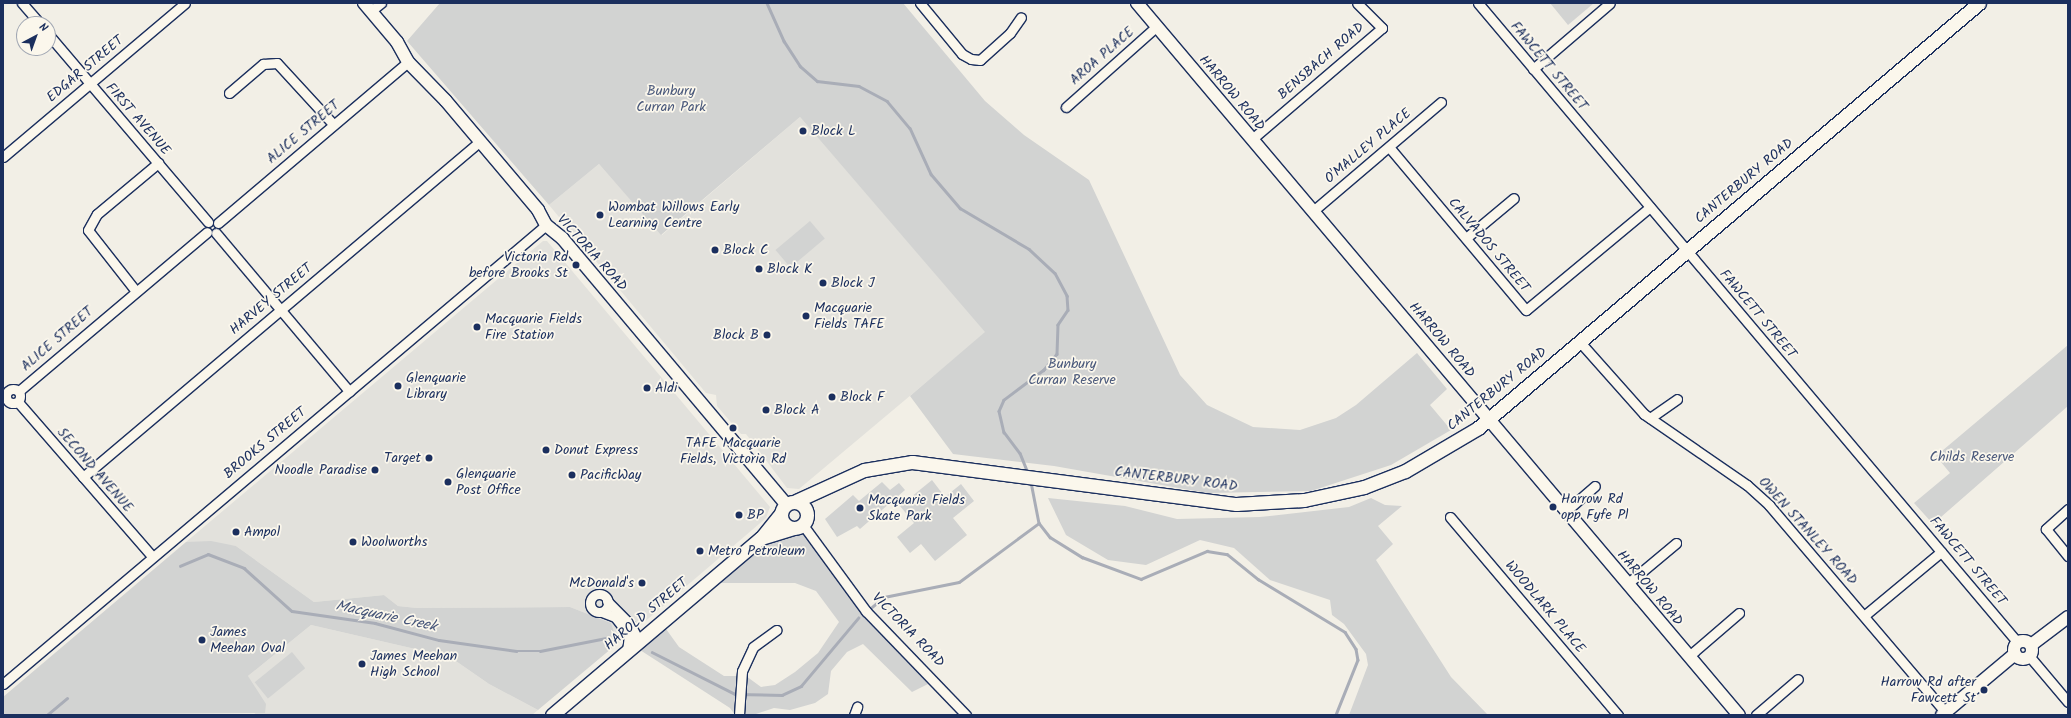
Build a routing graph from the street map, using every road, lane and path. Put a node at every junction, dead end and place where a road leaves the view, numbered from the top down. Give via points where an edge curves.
1 (22, 3) edge
2 (185, 3) edge
3 (381, 3) edge
4 (920, 3) edge
5 (1137, 3) edge
6 (1357, 3) edge
7 (1478, 3) edge
8 (1610, 3) edge
9 (1978, 3) edge
10 (368, 7) edge
11 (33, 16) edge
12 (1021, 17) dead end
13 (1157, 26) junction
14 (56, 44) edge
15 (408, 62) junction
16 (1533, 69) junction
17 (89, 84) junction
18 (229, 93) dead end
19 (1442, 102) dead end
20 (1066, 108) dead end
21 (333, 124) junction
22 (1252, 139) junction
23 (478, 143) junction
24 (1389, 147) junction
25 (3, 158) edge
26 (158, 163) junction
27 (1514, 198) dead end
28 (1650, 207) junction
29 (1313, 211) junction
30 (208, 222) junction
31 (218, 223) junction
32 (546, 225) junction
33 (207, 232) junction
34 (216, 233) junction
35 (1466, 238) junction
36 (1687, 251) junction
37 (135, 290) junction
38 (280, 309) junction
39 (1579, 341) junction
40 (6, 387) edge
41 (19, 391) junction
42 (349, 391) junction
43 (1677, 399) dead end
44 (5, 402) edge
45 (18, 402) junction
46 (1488, 418) junction
47 (1650, 418) junction
48 (82, 477) junction
49 (827, 486) junction
50 (1595, 486) dead end
51 (788, 506) junction
52 (2068, 509) edge
53 (1566, 511) junction
54 (1450, 517) dead end
55 (801, 523) junction
56 (761, 538) junction
57 (1676, 543) dead end
58 (1941, 552) junction
59 (152, 556) junction
60 (2068, 556) edge
61 (1627, 584) junction
62 (607, 601) junction
63 (602, 612) junction
64 (1739, 613) dead end
65 (1865, 616) junction
66 (2068, 617) edge
67 (630, 624) junction
68 (655, 628) junction
69 (776, 630) dead end
70 (634, 638) junction
71 (2016, 648) junction
72 (2030, 651) junction
73 (1689, 656) junction
74 (1798, 679) dead end
75 (3, 684) edge
76 (2068, 702) edge
77 (1943, 714) edge
78 (552, 715) edge
79 (739, 715) edge
80 (966, 715) edge
81 (1618, 715) edge
82 (1739, 715) edge
83 (1756, 715) edge

1 - 11 street
2 - 17 street, EDGAR STREET
3 - 10 street
4 - 12 street via 962,54 970,59 980,60 1010,33
5 - 13 street, HARROW ROAD
6 - 22 street, BENSBACH ROAD via 1382,28
7 - 16 street, FAWCETT STREET
8 - 16 street
9 - 36 main road, CANTERBURY ROAD
10 - 15 street, VICTORIA ROAD via 397,42
13 - 20 street, AROA PLACE
13 - 22 street, HARROW ROAD
14 - 17 street, FIRST AVENUE
15 - 21 street, ALICE STREET
15 - 23 street, VICTORIA ROAD via 423,74
16 - 28 street, FAWCETT STREET
17 - 25 street, EDGAR STREET
17 - 26 street, FIRST AVENUE
18 - 21 street via 262,64 277,63
19 - 24 street, O'MALLEY PLACE
21 - 31 street, ALICE STREET
22 - 29 street, HARROW ROAD
23 - 32 street, VICTORIA ROAD via 538,210
23 - 38 street, HARVEY STREET
24 - 29 street, O'MALLEY PLACE
24 - 35 street, CALVADOS STREET
26 - 30 street, FIRST AVENUE
26 - 37 street via 97,214 88,230
27 - 35 street
28 - 35 street, CALVADOS STREET via 1526,310
28 - 36 street, FAWCETT STREET
29 - 46 street, HARROW ROAD
30 - 31 street
30 - 33 street
31 - 34 street
32 - 42 street, BROOKS STREET
32 - 51 street, VICTORIA ROAD via 562,238
33 - 34 street
33 - 37 street, ALICE STREET
34 - 38 street
36 - 39 main road, CANTERBURY ROAD
36 - 58 street, FAWCETT STREET
37 - 41 street, ALICE STREET
38 - 42 street
38 - 48 street, HARVEY STREET
39 - 46 main road, CANTERBURY ROAD
39 - 47 street, OWEN STANLEY ROAD
40 - 41 street
40 - 44 street
41 - 45 street
42 - 59 street, BROOKS STREET
43 - 47 street
44 - 45 street
45 - 48 street, SECOND AVENUE
46 - 49 main road, CANTERBURY ROAD via 1458,442 1405,471 1364,487 1304,500 1230,503 912,462 884,465
46 - 53 street, HARROW ROAD
47 - 65 street, OWEN STANLEY ROAD via 1747,485 1769,504
48 - 59 street, SECOND AVENUE
49 - 51 main road, CANTERBURY ROAD
49 - 55 main road
50 - 53 street
51 - 55 main road via 805,506
51 - 55 main road via 784,523
51 - 56 main road, HAROLD STREET
52 - 60 street via 2046,530
53 - 61 street, HARROW ROAD
54 - 81 street, WOODLARK PLACE
55 - 56 main road, HAROLD STREET
55 - 80 street, VICTORIA ROAD via 866,611
56 - 68 main road, HAROLD STREET
57 - 61 street
58 - 65 street
58 - 71 street, FAWCETT STREET
59 - 75 street, BROOKS STREET
61 - 73 street, HARROW ROAD
62 - 63 street
62 - 63 street via 600,595 591,601 594,611
62 - 67 street
63 - 70 street via 615,617
64 - 73 street
65 - 77 street, OWEN STANLEY ROAD
66 - 72 street
67 - 68 street via 646,630
67 - 70 street
68 - 70 main road, HAROLD STREET
69 - 79 street via 753,647 742,671
70 - 78 main road, HAROLD STREET via 627,652
71 - 72 street via 2024,641
71 - 72 street via 2021,659
71 - 77 street
72 - 76 street
73 - 82 street, HARROW ROAD
74 - 83 street

